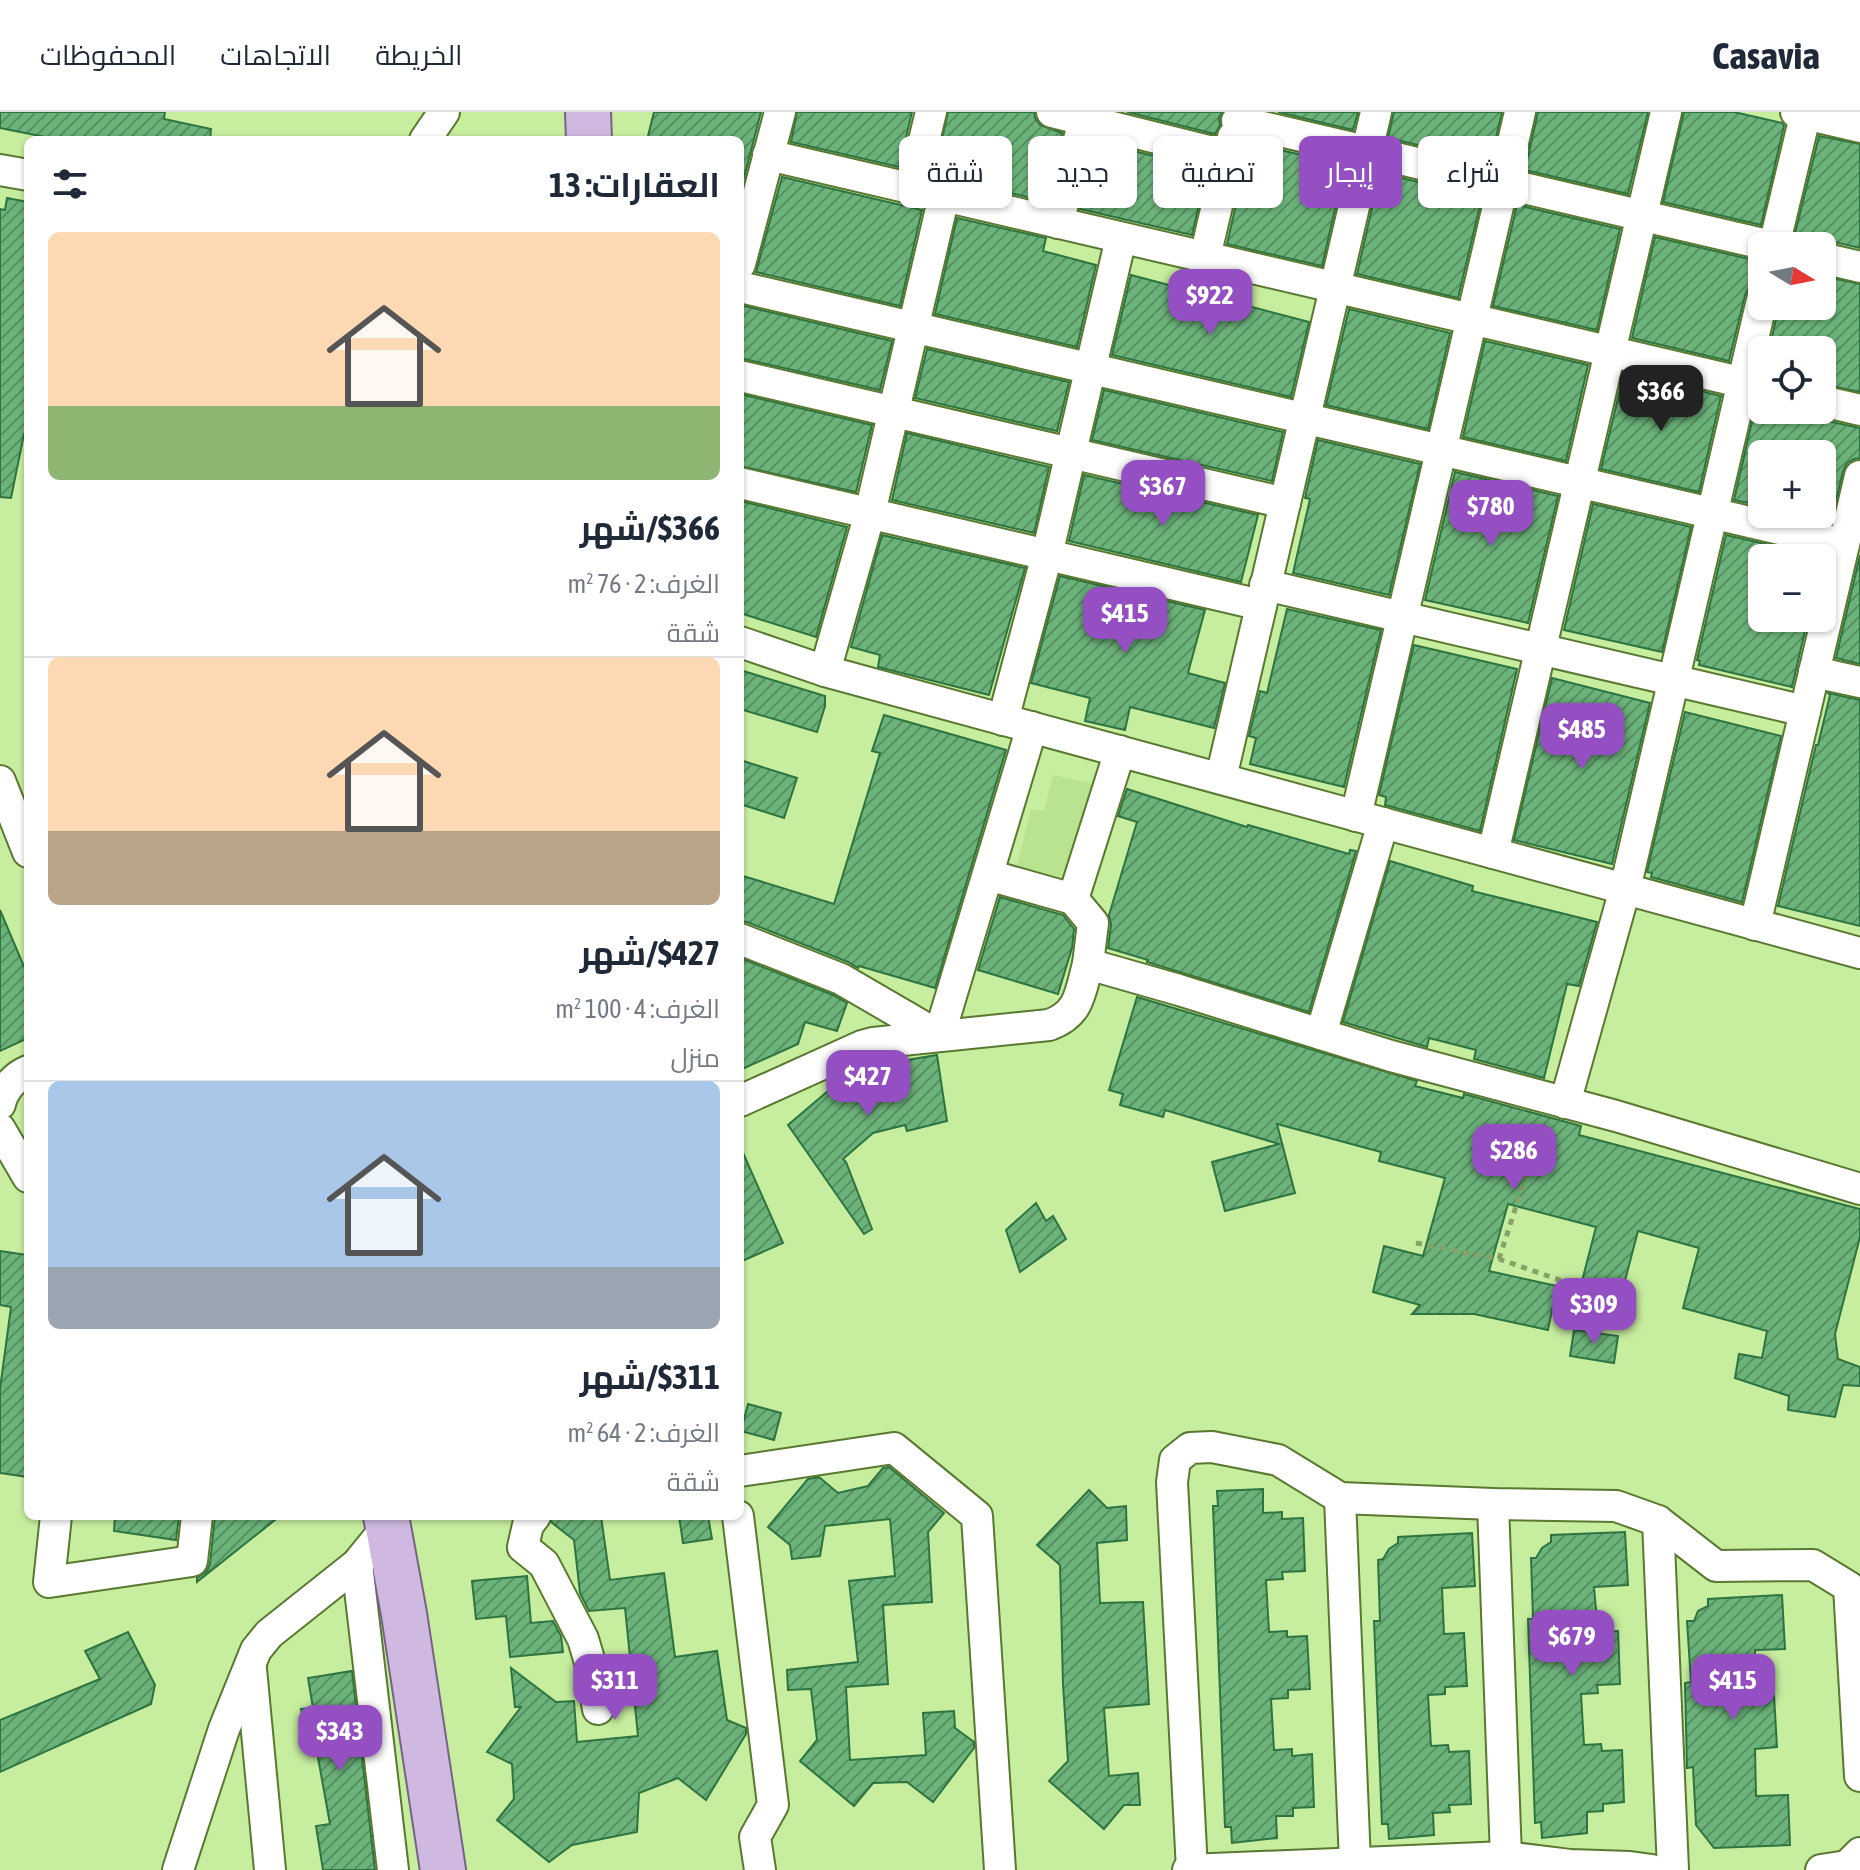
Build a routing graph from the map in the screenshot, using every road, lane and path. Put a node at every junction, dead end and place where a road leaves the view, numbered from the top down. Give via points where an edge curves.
1 (444, 112) edge
2 (588, 112) edge
3 (780, 112) edge
4 (931, 112) edge
5 (1052, 112) edge
6 (1376, 112) edge
7 (1520, 112) edge
8 (1666, 112) edge
9 (1802, 113) edge
10 (1085, 116) edge
11 (1238, 117) edge
12 (1860, 127) edge
13 (428, 136) edge
14 (589, 136) edge
15 (925, 136) edge
16 (1157, 136) edge
17 (1307, 136) edge
18 (1370, 136) edge
19 (1515, 136) edge
20 (768, 155) junction
21 (0, 170) edge
22 (24, 174) edge
23 (899, 187) edge
24 (749, 189) edge
25 (1528, 190) edge
26 (941, 208) edge
27 (995, 208) edge
28 (1217, 208) edge
29 (1353, 208) edge
30 (1498, 208) edge
31 (1642, 216) junction
32 (1058, 223) junction
33 (744, 231) edge
34 (1776, 232) edge
35 (1121, 238) junction
36 (1748, 240) edge
37 (1205, 257) junction
38 (1836, 261) edge
39 (1860, 267) edge
40 (744, 288) edge
41 (1335, 288) junction
42 (1472, 320) junction
43 (913, 327) junction
44 (1610, 352) junction
45 (1091, 369) junction
46 (744, 377) edge
47 (1748, 384) edge
48 (1748, 398) edge
49 (1836, 404) edge
50 (1860, 410) edge
51 (894, 411) junction
52 (1305, 419) junction
53 (1442, 451) junction
54 (1071, 453) junction
55 (1860, 476) edge
56 (1579, 483) junction
57 (744, 484) edge
58 (1285, 503) junction
59 (870, 513) junction
60 (1712, 514) junction
61 (1848, 554) edge
62 (1047, 555) junction
63 (1263, 595) junction
64 (1403, 617) junction
65 (744, 643) edge
66 (1541, 649) junction
67 (825, 671) junction
68 (1814, 672) junction
69 (1673, 680) junction
70 (1860, 682) edge
71 (1805, 711) junction
72 (1018, 724) junction
73 (1120, 751) junction
74 (1221, 778) junction
75 (0, 781) edge
76 (1370, 820) junction
77 (24, 842) edge
78 (1493, 853) junction
79 (988, 875) junction
80 (1625, 889) junction
81 (1073, 899) junction
82 (1755, 925) junction
83 (744, 941) edge
84 (1860, 953) edge
85 (1102, 968) junction
86 (1321, 1034) junction
87 (939, 1036) junction
88 (24, 1072) edge
89 (744, 1099) edge
90 (1558, 1100) junction
91 (0, 1104) edge
92 (0, 1129) edge
93 (24, 1170) edge
94 (1860, 1189) edge
95 (1416, 1243) dead end
96 (1499, 1259) junction
97 (1626, 1303) dead end
98 (744, 1470) edge
99 (1340, 1498) junction
100 (1493, 1504) junction
101 (56, 1520) edge
102 (197, 1520) edge
103 (532, 1520) edge
104 (738, 1520) edge
105 (386, 1521) edge
106 (1658, 1521) junction
107 (357, 1564) junction
108 (251, 1665) junction
109 (598, 1709) dead end
110 (1860, 1776) edge
111 (1860, 1853) edge
112 (1506, 1857) junction
113 (1355, 1863) junction
114 (1570, 1867) edge
115 (178, 1870) edge
116 (270, 1870) edge
117 (393, 1870) edge
118 (443, 1870) edge
119 (760, 1870) edge
120 (1000, 1870) edge
121 (1190, 1870) edge
122 (1652, 1870) edge
123 (1673, 1870) edge
124 (1821, 1870) edge

1 - 13 street
2 - 14 main road
3 - 20 street
4 - 15 street
5 - 10 street
6 - 18 street
7 - 19 street
8 - 31 street
9 - 12 street
9 - 34 street
10 - 16 street
10 - 32 street
11 - 17 street
20 - 23 street
20 - 24 street
21 - 22 street
24 - 33 street
25 - 31 street
26 - 43 street
27 - 32 street
28 - 37 street
29 - 41 street
30 - 42 street
31 - 36 street
31 - 44 street
32 - 35 street
35 - 37 street
35 - 45 street
37 - 41 street
38 - 39 street
40 - 43 street
41 - 42 street
41 - 52 street
42 - 44 street
42 - 53 street
43 - 45 street
43 - 51 street
44 - 47 street
44 - 56 street
45 - 52 street
45 - 54 street
46 - 51 street
48 - 60 street
49 - 50 street
51 - 54 street
51 - 59 street
52 - 53 street
52 - 58 street
53 - 56 street
53 - 64 street
54 - 58 street
54 - 62 street
55 - 61 street
56 - 60 street
56 - 66 street
57 - 59 street
58 - 63 street
59 - 62 street
59 - 67 street
60 - 61 street
60 - 69 street
61 - 68 street
62 - 63 street
62 - 72 street
63 - 64 street
63 - 74 street
64 - 66 street
64 - 76 street
65 - 67 street
66 - 69 street
66 - 78 street
67 - 72 street
68 - 70 street
68 - 71 street
69 - 71 street
69 - 80 street
71 - 82 street
72 - 73 street
72 - 79 street
73 - 74 street
73 - 81 street
74 - 76 street
75 - 77 street
76 - 78 street
76 - 86 street
78 - 80 street
79 - 81 street
79 - 87 street
80 - 82 street
80 - 90 street
81 - 85 street via 1093,923
82 - 84 street
83 - 87 street via 841,979
85 - 86 street
85 - 87 street via 1063,1020
86 - 90 street
87 - 89 street via 862,1046
88 - 91 street via 3,1092
90 - 94 street
90 - 96 path
92 - 93 street
95 - 96 path
96 - 97 path
98 - 120 street via 894,1448 977,1516
99 - 100 street
99 - 113 street
99 - 121 street via 1278,1460 1212,1447 1190,1448 1175,1460
100 - 106 street via 1616,1506
100 - 112 street
101 - 102 street via 49,1582 192,1561
103 - 109 street via 523,1547 544,1564 583,1639
104 - 119 street via 773,1805 755,1837
105 - 107 street
105 - 118 main road
106 - 110 street via 1716,1566 1813,1565 1849,1587
106 - 123 street
107 - 108 street via 269,1634
107 - 117 street
108 - 115 street
108 - 116 street
111 - 124 street via 1847,1866
112 - 113 street
112 - 114 street
113 - 121 street
114 - 122 street

